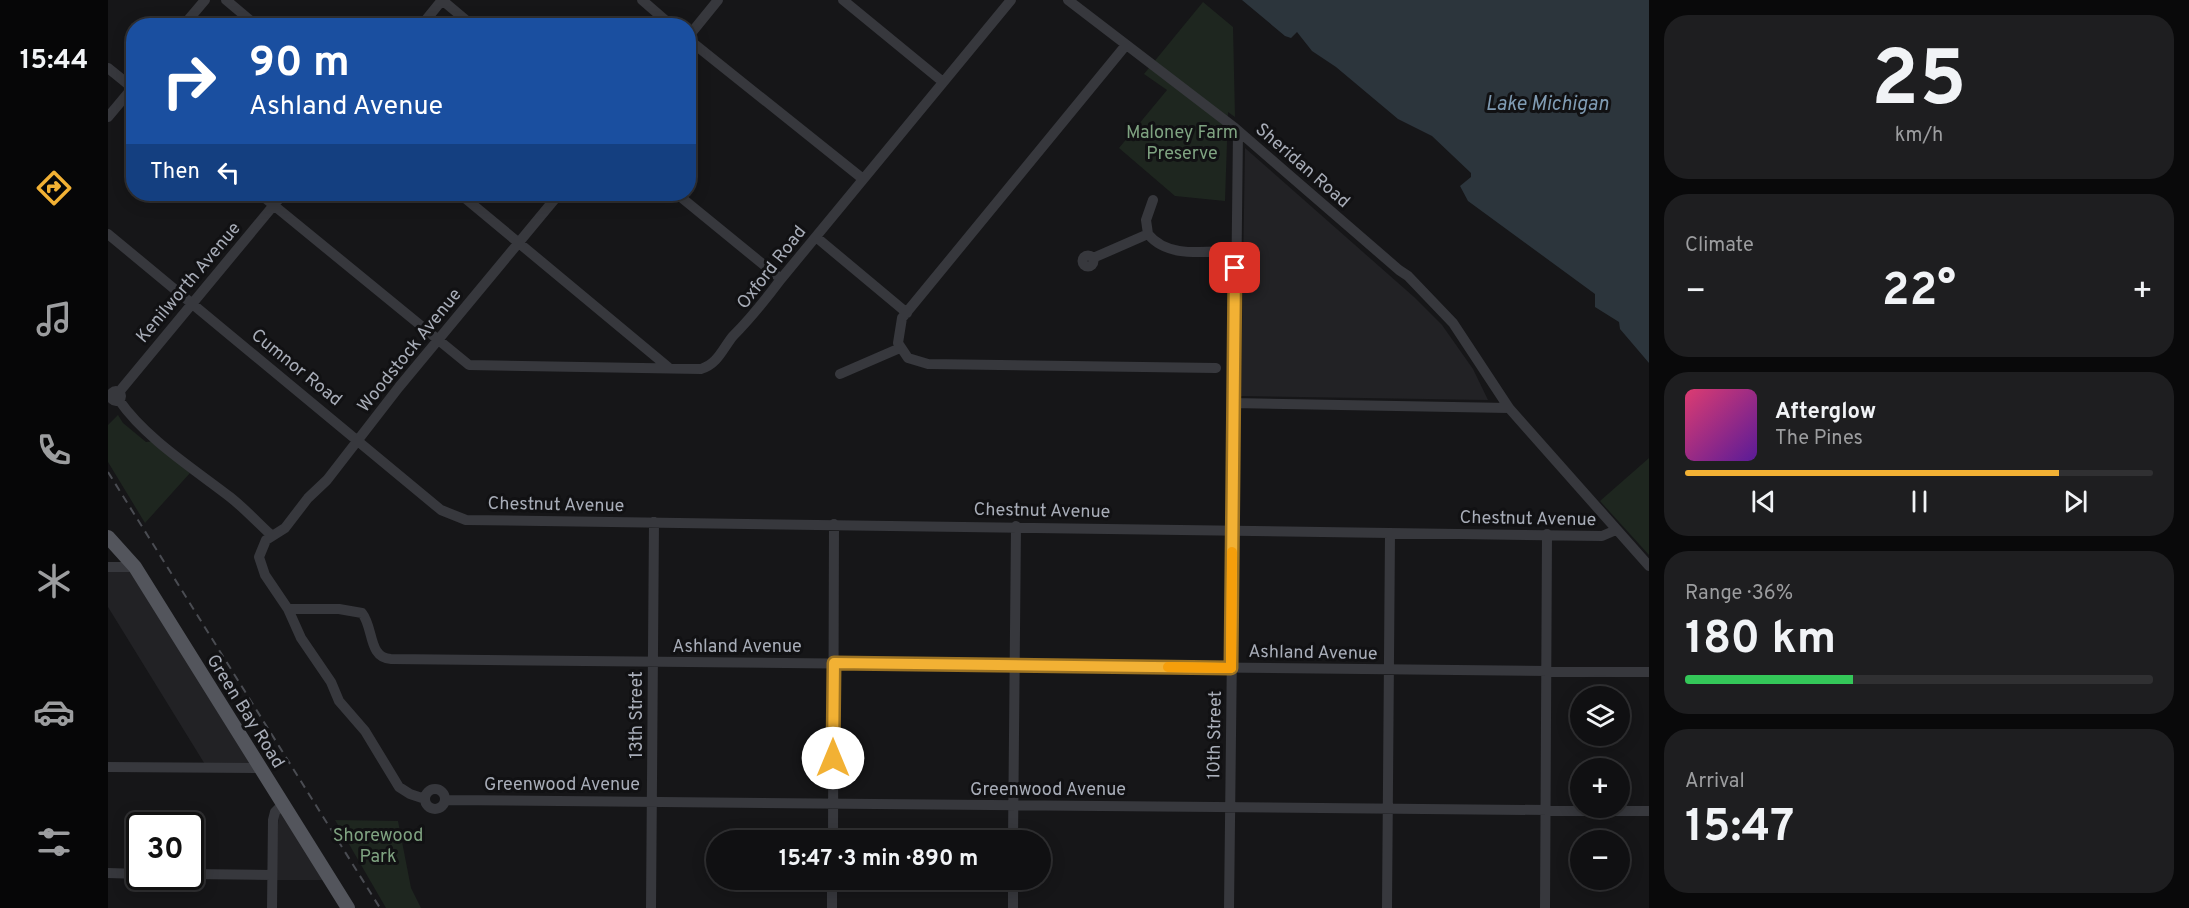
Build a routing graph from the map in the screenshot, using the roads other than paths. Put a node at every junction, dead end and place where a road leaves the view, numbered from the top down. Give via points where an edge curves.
1 (205, 0) edge
2 (226, 0) edge
3 (442, 0) edge
4 (642, 0) edge
5 (718, 0) edge
6 (843, 0) edge
7 (1011, 0) edge
8 (1068, 0) edge
9 (190, 18) edge
10 (247, 18) edge
11 (427, 18) edge
12 (463, 18) edge
13 (663, 18) edge
14 (696, 28) edge
15 (696, 44) edge
16 (1126, 45) junction
17 (108, 68) edge
18 (126, 82) edge
19 (943, 82) junction
20 (126, 95) edge
21 (108, 117) edge
22 (1238, 131) junction
23 (863, 179) junction
24 (269, 201) edge
25 (278, 201) edge
26 (469, 201) edge
27 (553, 201) edge
28 (686, 201) edge
29 (1153, 201) dead end
30 (274, 205) junction
31 (108, 234) edge
32 (1148, 234) junction
33 (816, 237) junction
34 (519, 242) junction
35 (1235, 251) junction
36 (1093, 258) dead end
37 (781, 279) junction
38 (192, 302) junction
39 (907, 313) junction
40 (438, 340) junction
41 (900, 348) junction
42 (668, 367) junction
43 (1216, 369) dead end
44 (840, 374) dead end
45 (113, 397) edge
46 (1233, 403) junction
47 (1509, 408) junction
48 (357, 438) junction
49 (466, 520) joint
50 (654, 522) junction
51 (834, 524) junction
52 (1016, 526) junction
53 (1232, 529) junction
54 (1616, 530) junction
55 (1390, 533) junction
56 (270, 534) junction
57 (1547, 534) junction
58 (108, 537) edge
59 (1649, 566) edge
60 (108, 567) edge
61 (135, 567) junction
62 (288, 609) junction
63 (653, 662) junction
64 (834, 663) junction
65 (1015, 665) junction
66 (1231, 668) junction
67 (1389, 669) junction
68 (1546, 671) junction
69 (1649, 672) edge
70 (108, 767) edge
71 (261, 768) junction
72 (652, 802) junction
73 (833, 803) junction
74 (283, 804) junction
75 (1014, 805) junction
76 (1230, 807) junction
77 (1388, 808) junction
78 (1545, 810) junction
79 (1649, 811) edge
80 (832, 830) edge
81 (1013, 830) edge
82 (108, 873) edge
83 (126, 874) edge
84 (204, 874) edge
85 (272, 875) junction
86 (832, 890) edge
87 (1013, 890) edge
88 (272, 908) edge
89 (348, 908) edge
90 (651, 908) edge
91 (832, 908) edge
92 (1013, 908) edge
93 (1229, 908) edge
94 (1387, 908) edge
95 (1545, 908) edge

1 - 9 street
2 - 10 street
3 - 11 street
3 - 12 street
4 - 13 street
5 - 14 street
6 - 19 street
7 - 19 street, Oxford Road
8 - 16 street, Sheridan Road
15 - 23 street
16 - 22 street, Sheridan Road
16 - 39 street
17 - 18 street
19 - 23 street, Oxford Road
20 - 21 street
22 - 35 street, 10th Street
22 - 47 street, Sheridan Road via 1399,270 1400,276 1413,283 1453,323
23 - 33 street, Oxford Road
24 - 30 street
25 - 30 street, Kenilworth Avenue
26 - 34 street
27 - 34 street, Woodstock Avenue
28 - 37 street
29 - 32 street via 1146,220
30 - 38 street, Kenilworth Avenue
30 - 40 street
31 - 38 street, Cumnor Road
32 - 35 street via 1170,250
32 - 36 street
33 - 37 street, Oxford Road
33 - 39 street
34 - 40 street, Woodstock Avenue
34 - 42 street
35 - 46 street, 10th Street
37 - 42 street, Oxford Road via 714,363 694,370
38 - 45 street, Kenilworth Avenue
38 - 48 street, Cumnor Road
39 - 41 street via 898,330
40 - 42 street, Oxford Road via 469,365
40 - 48 street, Woodstock Avenue
41 - 43 street via 913,361 928,364
41 - 44 street
45 - 56 street
46 - 47 street
46 - 53 street, 10th Street
47 - 54 street, Sheridan Road
48 - 49 street, Cumnor Road via 441,510
48 - 56 street, Woodstock Avenue via 285,528
49 - 50 street, Chestnut Avenue
50 - 51 street, Chestnut Avenue
50 - 63 street, 13th Street
51 - 52 street, Chestnut Avenue
51 - 64 street
52 - 53 street, Chestnut Avenue
52 - 65 street
53 - 55 street, Chestnut Avenue
53 - 66 street, 10th Street
54 - 57 street, Chestnut Avenue via 1602,536
54 - 59 street, Sheridan Road
55 - 57 street, Chestnut Avenue
55 - 67 street
56 - 62 street via 262,546 260,563
57 - 68 street
58 - 61 main road, Green Bay Road
60 - 61 street
61 - 71 main road, Green Bay Road
62 - 63 street, Ashland Avenue via 362,613 376,652 384,659
62 - 72 street, Greenwood Avenue via 339,702 369,738 386,769 404,791 425,799 426,805 435,810 446,800
63 - 64 street, Ashland Avenue
63 - 72 street, 13th Street
64 - 65 street, Ashland Avenue
64 - 73 street
65 - 66 street, Ashland Avenue
65 - 75 street
66 - 67 street, Ashland Avenue
66 - 76 street, 10th Street
67 - 68 street, Ashland Avenue
67 - 77 street
68 - 69 street, Ashland Avenue
68 - 78 street
70 - 71 street
71 - 74 main road, Green Bay Road
72 - 73 street, Greenwood Avenue
72 - 90 street, 13th Street
73 - 75 street, Greenwood Avenue
73 - 80 street
74 - 85 street via 273,820
74 - 89 main road, Green Bay Road
75 - 76 street, Greenwood Avenue
75 - 81 street
76 - 77 street, Greenwood Avenue
76 - 93 street, 10th Street
77 - 78 street, Greenwood Avenue
77 - 94 street
78 - 79 street, Greenwood Avenue
78 - 95 street
82 - 83 street
84 - 85 street
85 - 88 street
86 - 91 street
87 - 92 street

